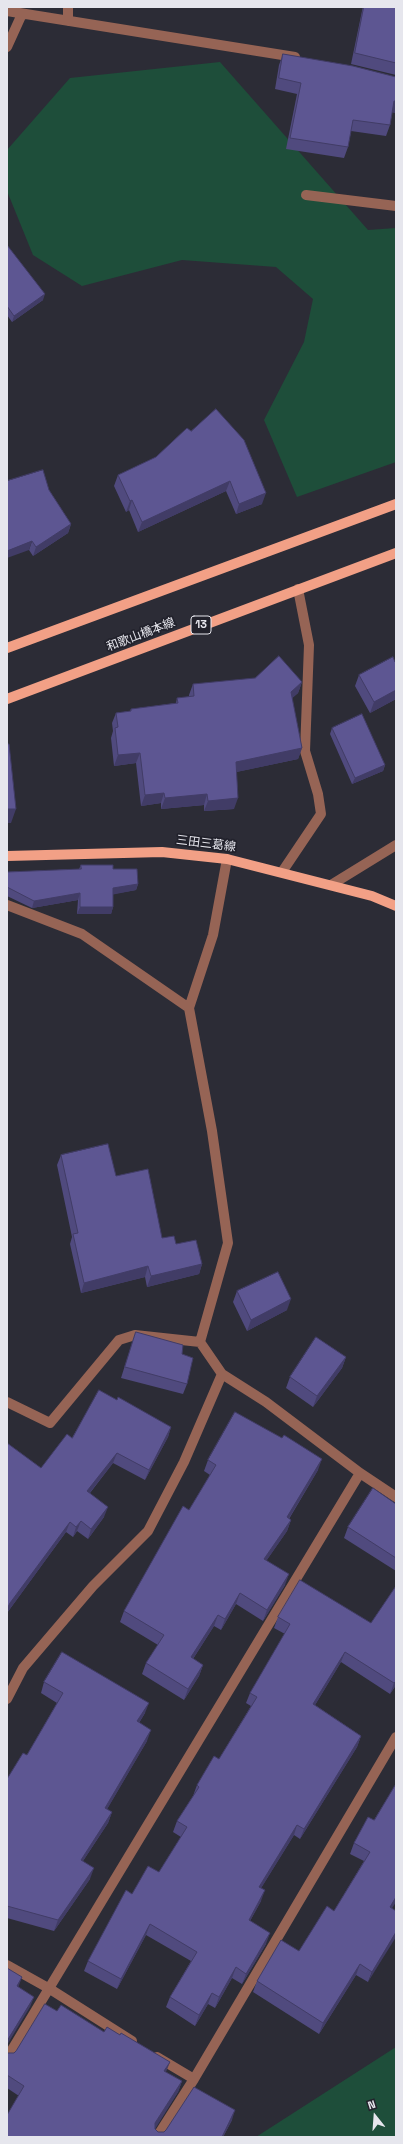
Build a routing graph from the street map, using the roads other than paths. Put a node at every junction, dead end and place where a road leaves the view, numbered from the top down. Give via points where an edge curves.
1 (68, 7) edge
2 (7, 11) edge
3 (22, 14) junction
4 (68, 21) junction
5 (7, 47) edge
6 (304, 59) edge
7 (306, 195) dead end
8 (396, 206) edge
9 (396, 504) edge
10 (396, 553) edge
11 (298, 589) junction
12 (7, 648) edge
13 (7, 699) edge
14 (396, 845) edge
15 (7, 856) edge
16 (227, 859) junction
17 (282, 872) junction
18 (331, 885) junction
19 (7, 905) edge
20 (396, 906) edge
21 (189, 1008) junction
22 (200, 1342) junction
23 (222, 1374) junction
24 (7, 1402) edge
25 (360, 1473) junction
26 (396, 1497) edge
27 (7, 1699) edge
28 (396, 1737) edge
29 (7, 1965) edge
30 (50, 1989) junction
31 (7, 2058) edge
32 (194, 2079) junction
33 (157, 2137) edge

1 - 4 street
2 - 3 street
3 - 4 street
3 - 5 street
4 - 6 street
7 - 8 street
9 - 12 main road
10 - 11 main road, 和歌山橋本線 / 13
11 - 13 main road, 和歌山橋本線 / 13
11 - 17 street via 309,645 305,751 318,794 321,814
14 - 18 street
15 - 16 main road, 三田三葛線 via 162,852
16 - 17 main road, 三田三葛線
16 - 21 street via 213,935
17 - 18 main road, 三田三葛線
18 - 20 main road, 三田三葛線 via 372,896
19 - 21 street via 82,934
21 - 22 street via 212,1131 228,1243
22 - 23 street
22 - 24 street via 135,1336 119,1340 50,1424
23 - 25 street via 266,1402
23 - 27 street via 184,1462 148,1531 93,1586 23,1668
25 - 26 street
25 - 30 street
28 - 32 street
29 - 30 street
30 - 31 street
30 - 32 street
32 - 33 street

